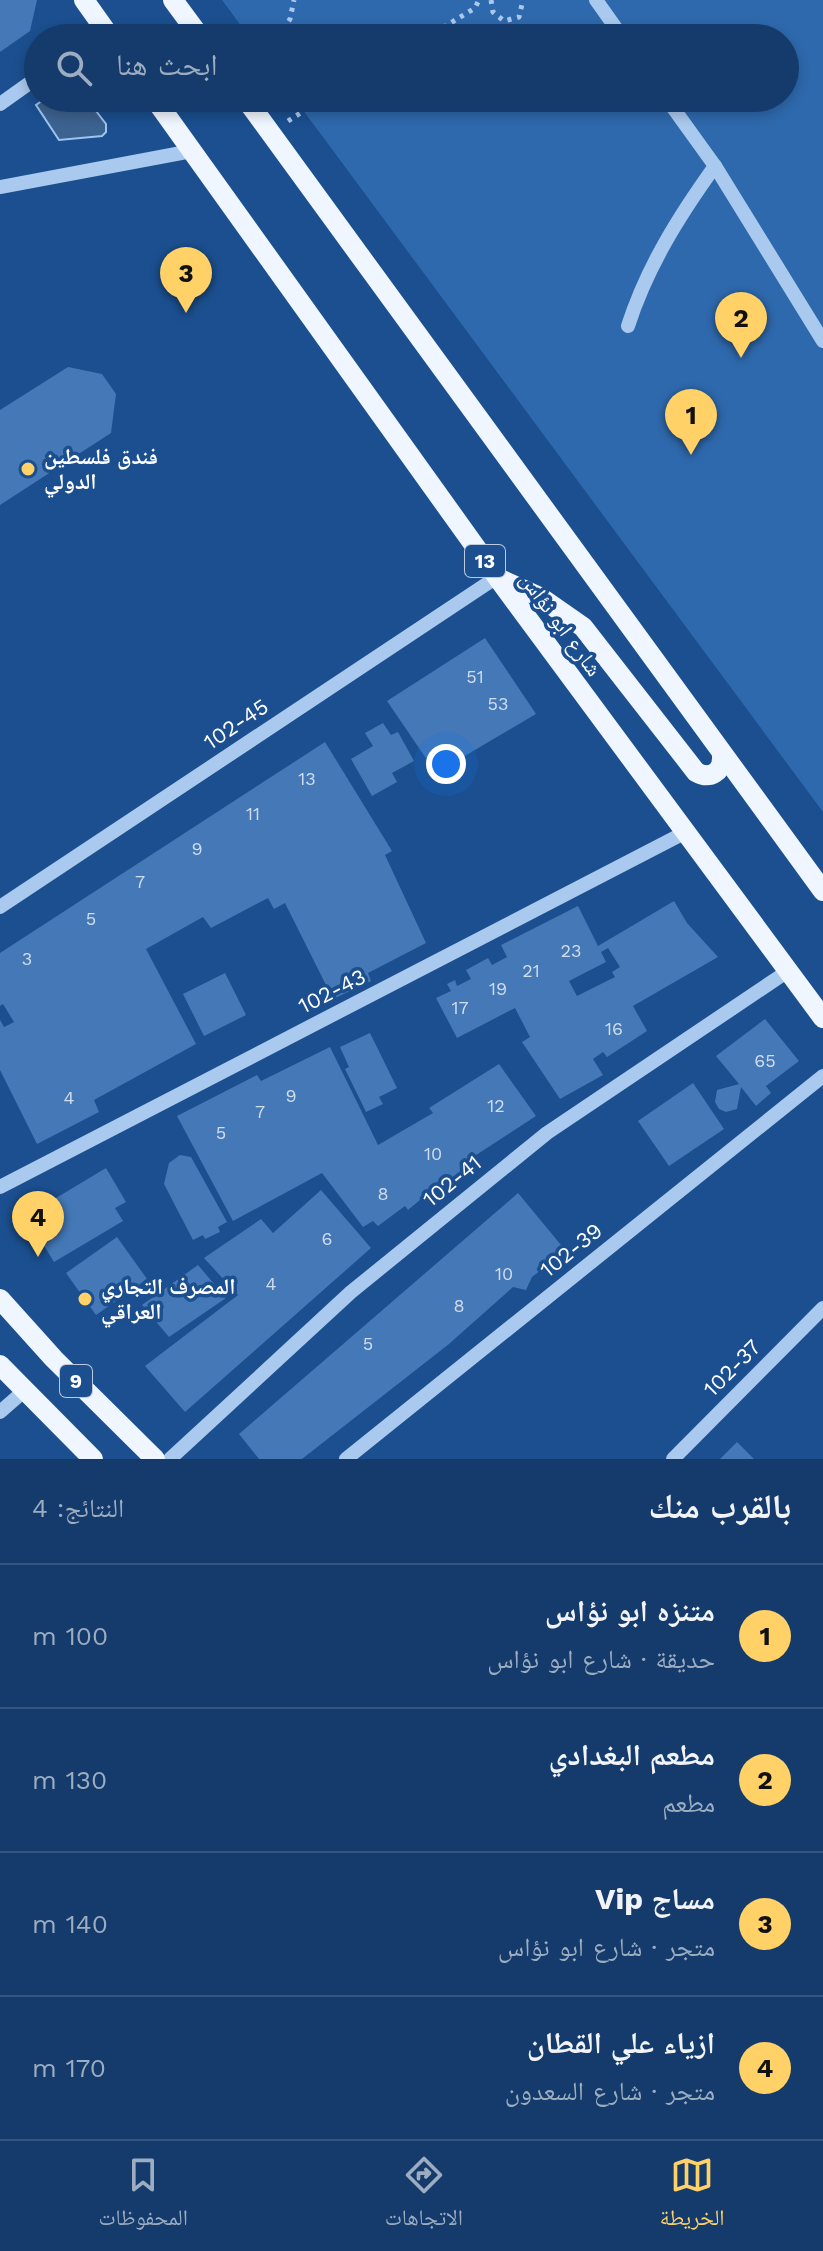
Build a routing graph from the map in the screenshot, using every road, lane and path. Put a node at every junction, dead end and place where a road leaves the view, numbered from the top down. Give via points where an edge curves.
1 (84, 0) edge
2 (173, 0) edge
3 (294, 0) edge
4 (479, 0) edge
5 (523, 0) edge
6 (596, 0) edge
7 (491, 2) edge
8 (475, 8) junction
9 (97, 24) edge
10 (191, 24) edge
11 (287, 24) edge
12 (449, 24) edge
13 (613, 24) edge
14 (24, 87) edge
15 (0, 104) edge
16 (164, 112) edge
17 (255, 112) edge
18 (302, 112) edge
19 (676, 112) edge
20 (288, 121) dead end
21 (192, 151) junction
22 (715, 166) junction
23 (0, 189) edge
24 (628, 326) dead end
25 (823, 341) edge
26 (497, 577) junction
27 (722, 756) junction
28 (684, 833) junction
29 (823, 891) edge
30 (0, 907) edge
31 (788, 971) junction
32 (823, 1018) edge
33 (823, 1076) edge
34 (0, 1187) edge
35 (0, 1299) edge
36 (823, 1308) edge
37 (0, 1365) edge
38 (24, 1391) junction
39 (0, 1412) edge
40 (93, 1459) edge
41 (155, 1459) edge
42 (170, 1459) edge
43 (346, 1459) edge
44 (673, 1459) edge

1 - 9 main road
2 - 10 main road
3 - 11 path
4 - 8 path
5 - 7 path via 523,10 512,20 497,18
6 - 13 street
7 - 8 path
8 - 12 path
14 - 15 street
16 - 21 main road, شارع ابو نؤاس / 13
17 - 27 main road
18 - 20 path
19 - 22 street
21 - 23 street
21 - 26 main road, شارع ابو نؤاس / 13
22 - 24 street via 664,241
22 - 25 street
26 - 27 main road via 540,597 583,627 696,772 715,774
26 - 28 main road, شارع ابو نؤاس / 13
26 - 30 street, 102-45
27 - 29 main road
28 - 31 main road, شارع ابو نؤاس / 13
28 - 34 street, 102-43
31 - 32 main road, شارع ابو نؤاس / 13
31 - 42 street, 102-41 via 547,1133 351,1292
33 - 43 street, 102-39
35 - 41 main road, 9
36 - 44 street, 102-37
37 - 38 main road, 9
38 - 39 street
38 - 40 main road, 9

